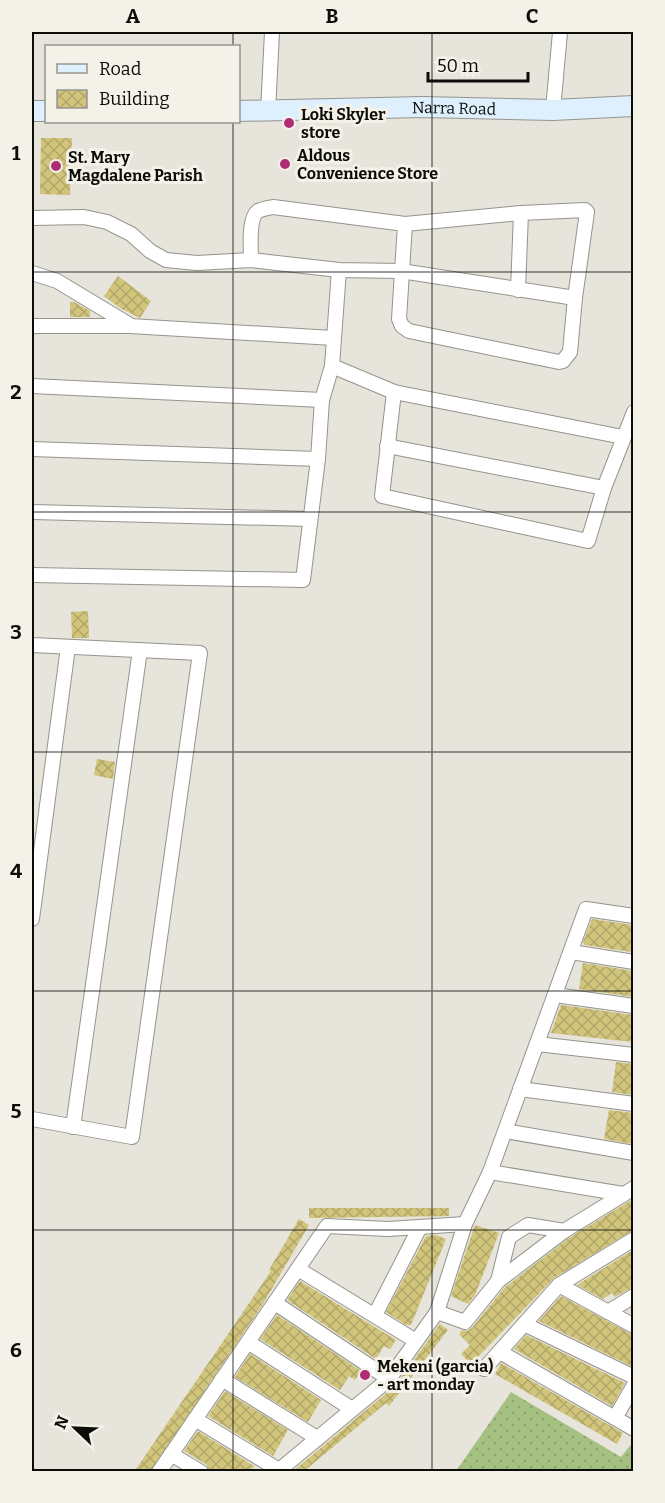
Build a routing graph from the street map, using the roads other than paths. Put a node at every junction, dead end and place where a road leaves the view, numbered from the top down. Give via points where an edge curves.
1 (272, 32) edge
2 (560, 32) edge
3 (633, 106) edge
4 (553, 110) junction
5 (240, 111) edge
6 (268, 111) junction
7 (521, 213) junction
8 (32, 218) edge
9 (405, 224) junction
10 (251, 260) junction
11 (339, 270) junction
12 (401, 272) junction
13 (32, 273) edge
14 (518, 290) junction
15 (575, 298) junction
16 (32, 326) edge
17 (130, 326) junction
18 (333, 338) junction
19 (332, 366) junction
20 (32, 386) edge
21 (394, 392) junction
22 (322, 400) junction
23 (633, 412) edge
24 (623, 437) junction
25 (387, 446) junction
26 (32, 449) edge
27 (318, 459) junction
28 (604, 488) junction
29 (32, 512) edge
30 (310, 519) junction
31 (32, 575) edge
32 (32, 645) edge
33 (68, 647) junction
34 (140, 650) junction
35 (633, 916) edge
36 (32, 920) edge
37 (571, 952) junction
38 (633, 962) edge
39 (555, 995) junction
40 (633, 1006) edge
41 (537, 1044) junction
42 (633, 1055) edge
43 (520, 1089) junction
44 (633, 1104) edge
45 (32, 1119) edge
46 (73, 1127) junction
47 (505, 1131) junction
48 (633, 1153) edge
49 (490, 1172) junction
50 (628, 1191) edge
51 (465, 1224) junction
52 (420, 1227) junction
53 (564, 1231) junction
54 (633, 1239) edge
55 (298, 1269) junction
56 (498, 1281) junction
57 (560, 1285) junction
58 (633, 1296) edge
59 (275, 1303) junction
60 (437, 1312) junction
61 (608, 1312) junction
62 (375, 1315) junction
63 (524, 1324) junction
64 (633, 1326) edge
65 (416, 1341) junction
66 (248, 1342) junction
67 (500, 1352) junction
68 (484, 1369) dead end
69 (633, 1377) edge
70 (389, 1379) junction
71 (222, 1380) junction
72 (633, 1385) edge
73 (352, 1408) junction
74 (195, 1419) junction
75 (615, 1419) junction
76 (633, 1429) edge
77 (317, 1438) junction
78 (171, 1454) junction
79 (278, 1471) edge
80 (159, 1472) edge
81 (201, 1472) edge

1 - 6 street
2 - 4 street
3 - 4 main road, Narra Road
4 - 6 main road, Narra Road via 422,107
5 - 6 main road, Narra Road
7 - 9 street
7 - 14 street
7 - 15 street via 587,211
8 - 10 street via 84,217 107,222 166,260
9 - 10 street via 273,207 260,210 251,226
9 - 12 street
10 - 11 street
11 - 12 street
11 - 18 street
12 - 14 street
12 - 15 street via 399,319 409,331 559,362 570,352
13 - 17 street via 57,281
14 - 15 street
16 - 17 street
17 - 18 street
18 - 19 street
19 - 21 street
19 - 22 street
20 - 22 street
21 - 24 street
21 - 25 street
22 - 27 street
23 - 24 street
24 - 28 street
25 - 28 street
25 - 28 street via 382,496 588,541
26 - 27 street
27 - 30 street
29 - 30 street
30 - 31 street via 303,580
32 - 33 street
33 - 34 street
33 - 36 street
34 - 46 street
34 - 46 street via 200,653 132,1137
35 - 37 street via 586,909
37 - 38 street
37 - 39 street
39 - 40 street
39 - 41 street
41 - 42 street
41 - 43 street
43 - 44 street
43 - 47 street
45 - 46 street
47 - 48 street
47 - 49 street
49 - 50 street
49 - 51 street
50 - 53 street
51 - 52 street
51 - 60 street
52 - 55 street via 327,1226
52 - 62 street
53 - 56 street
53 - 56 street via 528,1225 509,1237
54 - 57 street
55 - 59 street
55 - 62 street
56 - 60 street via 465,1322
57 - 61 street
57 - 63 street
58 - 61 street
59 - 66 street
59 - 70 street
60 - 65 street
61 - 64 street
62 - 65 street
63 - 67 street
63 - 69 street
65 - 70 street
66 - 71 street
66 - 73 street
67 - 68 street
67 - 75 street
70 - 73 street
71 - 74 street
71 - 77 street
72 - 75 street
73 - 77 street
74 - 78 street
74 - 79 street
75 - 76 street
77 - 79 street
78 - 80 street
78 - 81 street

